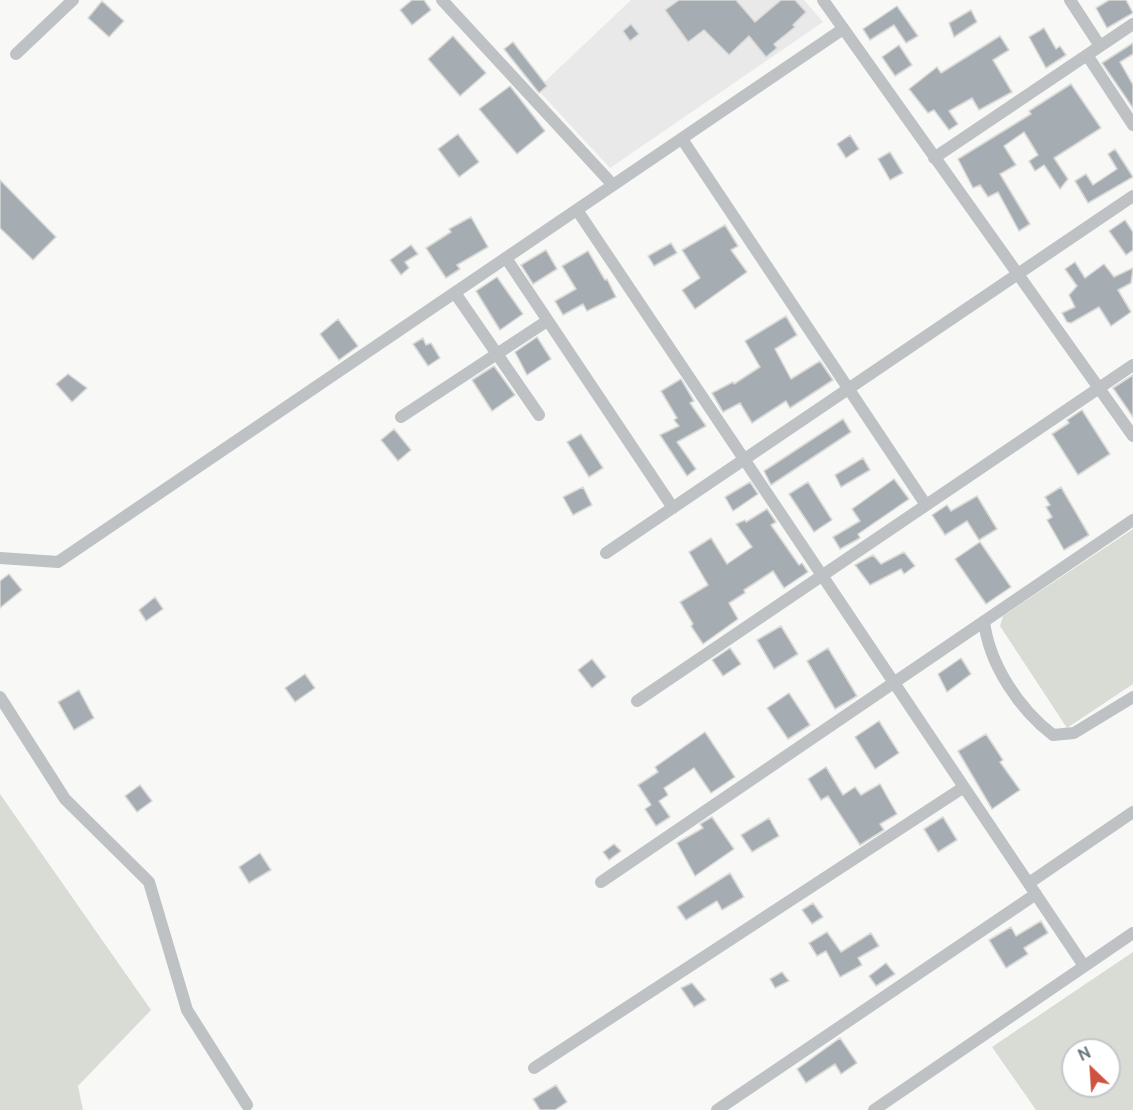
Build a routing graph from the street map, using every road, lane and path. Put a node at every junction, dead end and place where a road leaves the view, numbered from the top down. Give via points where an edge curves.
1 (74, 0) edge
2 (442, 0) edge
3 (823, 0) edge
4 (1070, 0) edge
5 (1133, 24) edge
6 (843, 29) junction
7 (1100, 46) junction
8 (16, 54) dead end
9 (1087, 56) junction
10 (1133, 125) edge
11 (682, 139) junction
12 (934, 158) junction
13 (613, 185) junction
14 (1133, 196) edge
15 (577, 210) junction
16 (506, 258) junction
17 (1017, 275) junction
18 (455, 293) junction
19 (547, 321) junction
20 (497, 354) junction
21 (1133, 365) edge
22 (1098, 388) junction
23 (848, 389) junction
24 (539, 415) dead end
25 (401, 417) dead end
26 (1133, 436) edge
27 (744, 460) junction
28 (926, 505) junction
29 (673, 508) junction
30 (1133, 520) edge
31 (606, 553) dead end
32 (0, 558) edge
33 (822, 575) junction
34 (984, 621) junction
35 (894, 682) junction
36 (0, 697) edge
37 (1133, 697) edge
38 (637, 701) dead end
39 (964, 787) junction
40 (1133, 812) edge
41 (601, 882) dead end
42 (1032, 889) junction
43 (1133, 933) edge
44 (1084, 966) junction
45 (534, 1068) dead end
46 (248, 1106) dead end
47 (717, 1110) edge
48 (874, 1110) edge

1 - 8 street
2 - 13 street
3 - 6 street
4 - 7 street
5 - 7 street
6 - 11 street
6 - 12 street
7 - 9 street
9 - 10 street
9 - 12 street
11 - 13 street
11 - 23 street
12 - 17 street
13 - 15 street
14 - 17 street
15 - 16 street
15 - 27 street
16 - 18 street
16 - 19 street
17 - 22 street
17 - 23 street
18 - 20 street
18 - 32 street via 58,562
19 - 20 street
19 - 29 street
20 - 24 street
20 - 25 street
21 - 22 street
22 - 26 street
22 - 28 street
23 - 27 street
23 - 28 street
27 - 29 street
27 - 33 street
28 - 33 street
29 - 31 street
30 - 34 street
33 - 35 street
33 - 38 street
34 - 35 street
34 - 37 street via 994,658 1024,709 1053,735 1074,733
35 - 39 street
35 - 41 street
36 - 46 street via 65,799 149,882 187,1010
39 - 42 street
39 - 45 street
40 - 42 street
42 - 44 street
42 - 47 street
43 - 44 street
44 - 48 street

